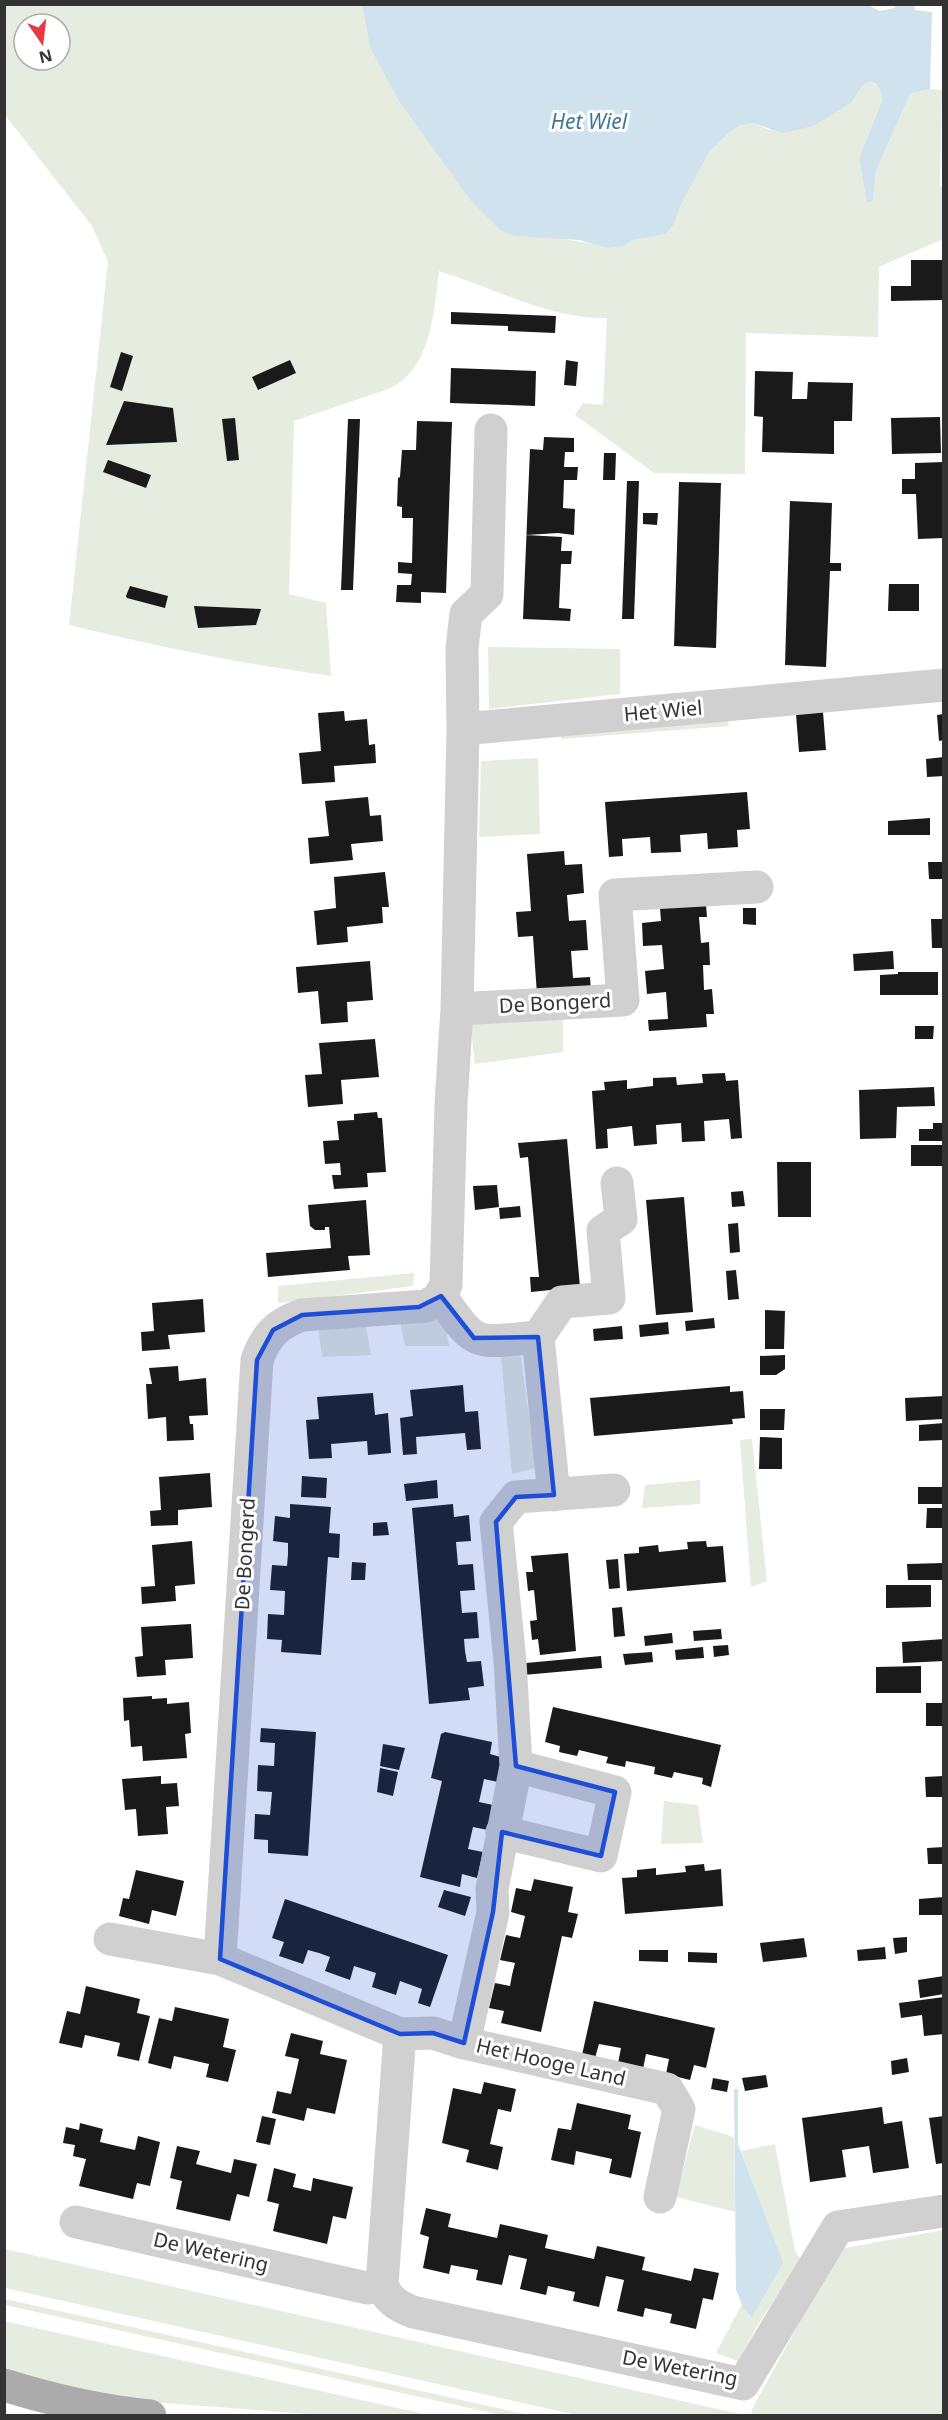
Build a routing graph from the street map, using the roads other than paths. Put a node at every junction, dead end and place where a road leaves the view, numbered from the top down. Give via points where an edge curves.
1 (491, 430) dead end
2 (944, 685) edge
3 (463, 729) junction
4 (757, 887) dead end
5 (457, 1009) junction
6 (616, 1183) dead end
7 (441, 1296) junction
8 (538, 1337) junction
9 (614, 1490) dead end
10 (554, 1495) junction
11 (516, 1766) junction
12 (502, 1832) junction
13 (110, 1939) dead end
14 (220, 1959) junction
15 (400, 2034) junction
16 (464, 2043) junction
17 (660, 2197) dead end
18 (944, 2211) edge
19 (76, 2222) dead end
20 (382, 2284) junction
21 (4, 2385) edge
22 (150, 2415) edge

1 - 3 street via 487,594 466,614 462,648
2 - 3 street, Het Wiel
3 - 5 street
4 - 5 street, De Bongerd via 615,895 623,1000
5 - 7 street via 447,1271
6 - 8 street via 621,1220 603,1231 609,1298 562,1302
7 - 8 street via 474,1338 484,1342
7 - 14 street, De Bongerd via 418,1307 302,1315 286,1320 266,1338 257,1360
8 - 10 street
9 - 10 street, Het Hooge Land
10 - 11 street, Het Hooge Land via 516,1497 496,1522
11 - 12 street, Het Hooge Land
11 - 12 street via 615,1792 601,1856
12 - 16 street, Het Hooge Land via 492,1889 493,1912
13 - 14 street
14 - 15 street
15 - 16 street via 433,2033
15 - 20 street
16 - 17 street, Het Hooge Land via 667,2089 679,2109
18 - 20 street, De Wetering via 838,2227 744,2384 413,2312 393,2302
19 - 20 street, De Wetering via 367,2288
21 - 22 main road via 109,2412

